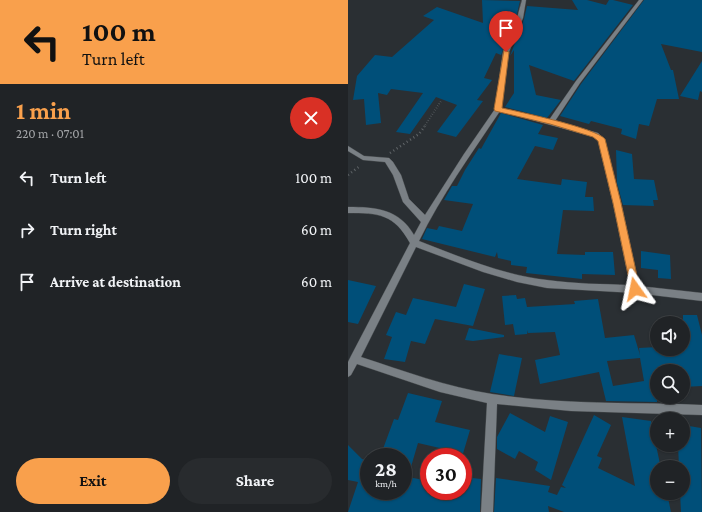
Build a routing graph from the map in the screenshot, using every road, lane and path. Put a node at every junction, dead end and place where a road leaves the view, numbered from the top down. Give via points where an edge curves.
1 (524, 0) edge
2 (641, 0) edge
3 (441, 101) dead end
4 (498, 109) junction
5 (551, 122) junction
6 (348, 148) edge
7 (382, 159) junction
8 (348, 210) edge
9 (426, 221) junction
10 (414, 243) junction
11 (635, 289) junction
12 (702, 297) edge
13 (354, 359) junction
14 (348, 372) edge
15 (492, 399) junction
16 (702, 410) edge
17 (487, 512) edge

1 - 4 street via 520,18 506,52
2 - 5 street via 578,82
3 - 7 path via 419,134
4 - 5 street
4 - 9 street
5 - 11 street via 596,135 601,139
6 - 7 street via 363,158
7 - 9 street via 391,164 406,200
8 - 10 street via 376,212 395,218 406,229
9 - 10 street
10 - 11 street via 483,269 517,278 547,284
10 - 13 street
11 - 12 street
13 - 14 street
13 - 15 street via 431,385
15 - 16 street via 559,406
15 - 17 street

